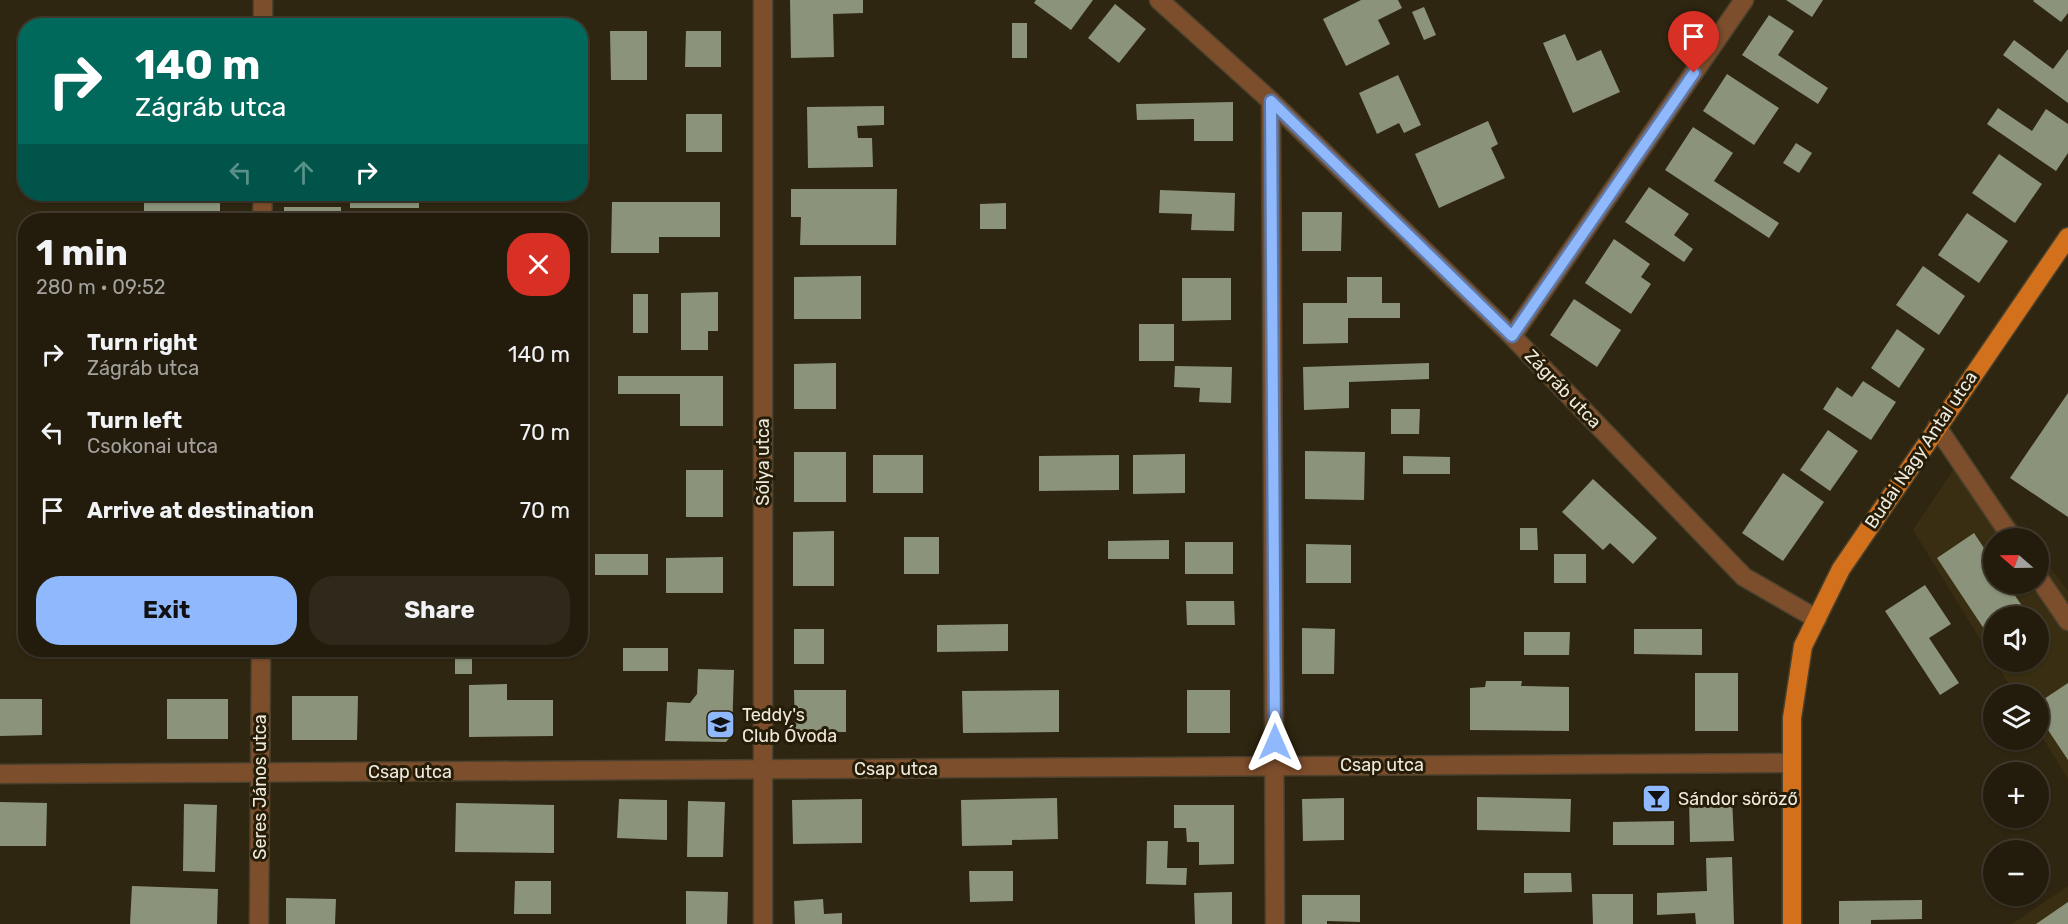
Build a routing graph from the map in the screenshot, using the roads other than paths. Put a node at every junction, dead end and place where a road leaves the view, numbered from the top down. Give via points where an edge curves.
1 (263, 0) edge
2 (763, 0) edge
3 (1159, 0) edge
4 (1744, 0) edge
5 (263, 18) edge
6 (1271, 101) junction
7 (2068, 237) edge
8 (1512, 336) junction
9 (1937, 427) junction
10 (2005, 528) edge
11 (2049, 592) edge
12 (2067, 617) edge
13 (1817, 619) junction
14 (261, 657) edge
15 (1792, 763) junction
16 (1275, 766) junction
17 (763, 770) junction
18 (260, 773) junction
19 (0, 774) edge
20 (259, 924) edge
21 (764, 924) edge
22 (1275, 924) edge
23 (1792, 924) edge

1 - 5 street
2 - 17 street, Sólya utca
3 - 6 street, Zágráb utca
4 - 8 street
6 - 8 street, Zágráb utca
6 - 16 street
7 - 9 main road, Budai Nagy Antal utca
8 - 13 street, Zágráb utca via 1744,577
9 - 10 street
9 - 13 main road, Budai Nagy Antal utca via 1841,569
11 - 12 street
13 - 15 main road, Budai Nagy Antal utca via 1803,646 1792,718
14 - 18 street, Seres János utca
15 - 16 street, Csap utca
15 - 23 main road, Budai Nagy Antal utca
16 - 17 street, Csap utca
16 - 22 street
17 - 18 street, Csap utca
17 - 21 street, Sólya utca
18 - 19 street, Csap utca
18 - 20 street, Seres János utca

